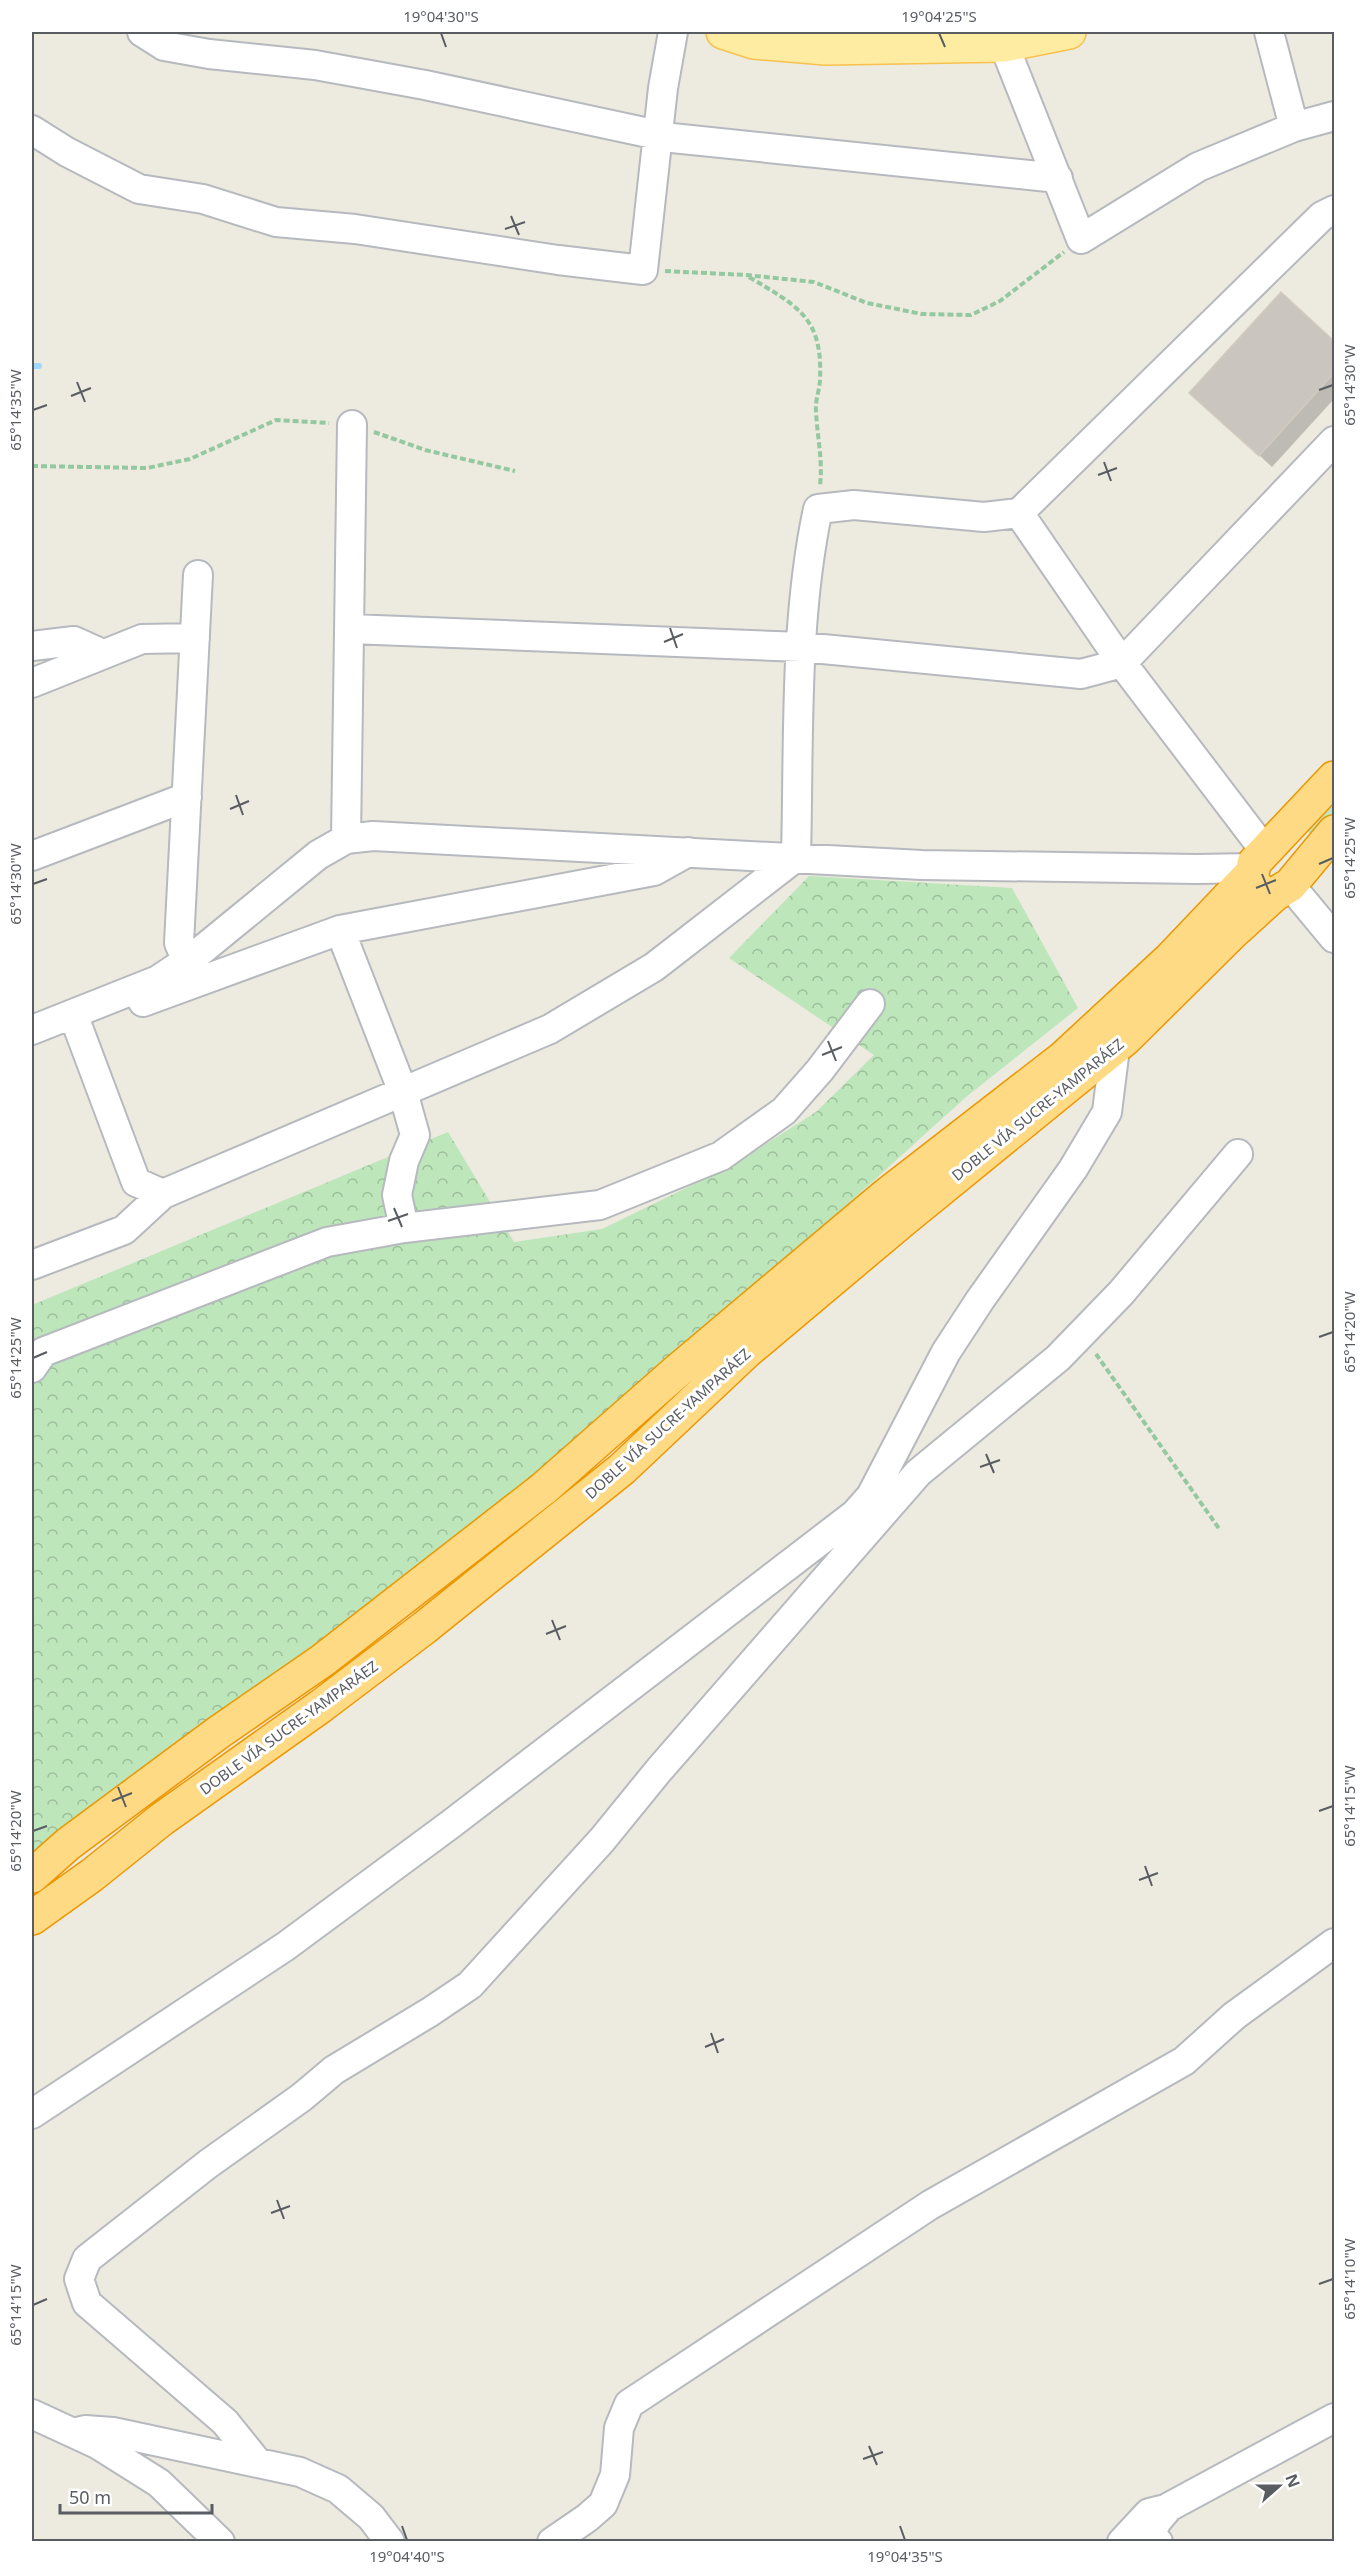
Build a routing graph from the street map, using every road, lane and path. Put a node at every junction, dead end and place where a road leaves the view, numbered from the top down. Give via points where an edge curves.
1 (142, 32) edge
2 (673, 32) edge
3 (723, 32) edge
4 (1069, 32) edge
5 (1269, 32) edge
6 (777, 38) edge
7 (1003, 38) edge
8 (1335, 116) edge
9 (1294, 127) junction
10 (32, 130) edge
11 (660, 135) junction
12 (1058, 178) junction
13 (1335, 210) edge
14 (1081, 239) junction
15 (643, 270) junction
16 (746, 275) junction
17 (352, 425) junction
18 (1335, 441) edge
19 (32, 466) edge
20 (515, 471) dead end
21 (818, 509) junction
22 (1018, 513) junction
23 (198, 575) dead end
24 (351, 629) junction
25 (195, 638) junction
26 (32, 646) edge
27 (802, 647) junction
28 (102, 654) junction
29 (1122, 663) junction
30 (32, 683) edge
31 (1335, 778) edge
32 (187, 797) junction
33 (1335, 832) edge
34 (346, 839) junction
35 (688, 852) junction
36 (32, 856) edge
37 (796, 857) junction
38 (1274, 868) junction
39 (340, 930) junction
40 (1335, 938) edge
41 (187, 960) junction
42 (870, 1004) dead end
43 (80, 1011) junction
44 (32, 1030) edge
45 (1109, 1034) junction
46 (403, 1092) junction
47 (1238, 1154) dead end
48 (163, 1194) junction
49 (404, 1228) junction
50 (32, 1265) edge
51 (1081, 1334) junction
52 (32, 1368) edge
53 (877, 1505) junction
54 (1220, 1530) dead end
55 (32, 1876) edge
56 (32, 1918) edge
57 (1335, 1943) edge
58 (32, 2114) edge
59 (32, 2414) edge
60 (1335, 2418) edge
61 (73, 2433) junction
62 (258, 2463) junction
63 (1168, 2507) junction
64 (220, 2541) edge
65 (390, 2541) edge
66 (552, 2541) edge
67 (1122, 2541) edge
68 (1158, 2541) edge

1 - 11 street via 164,46 315,65
2 - 11 street
3 - 6 main road via 754,42
4 - 7 main road
5 - 9 street
6 - 7 main road via 826,48
7 - 12 street
8 - 9 street
9 - 14 street via 1198,167
10 - 15 street via 139,189 203,199 276,222 355,229
11 - 12 street
11 - 15 street
12 - 14 street
13 - 22 street via 1322,216
14 - 16 path via 1000,302 971,315 922,314 867,303 814,282
15 - 16 path
16 - 21 path via 796,305 821,349 815,408 822,471
17 - 19 path via 276,420 190,459 147,468
17 - 20 path via 425,450
17 - 24 street
18 - 29 street
21 - 22 street via 855,506 984,517
21 - 27 street via 807,558
22 - 29 street
23 - 25 street
24 - 27 street
24 - 34 street
25 - 28 street via 142,639
25 - 32 street
26 - 28 street via 74,641
27 - 29 street via 1081,674
27 - 37 street
28 - 30 street
29 - 38 street
31 - 38 highway, DOBLE VÍA SUCRE-YAMPARÁEZ
32 - 36 street
32 - 41 street via 179,943
33 - 38 highway, DOBLE VÍA SUCRE-YAMPARÁEZ
34 - 35 street via 373,836
34 - 41 street via 318,855
35 - 37 street
35 - 39 street via 654,871
37 - 38 street via 922,865
37 - 46 street via 654,967 550,1029
38 - 40 street
38 - 45 highway, DOBLE VÍA SUCRE-YAMPARÁEZ
39 - 43 street via 149,1001
39 - 46 street
41 - 43 street via 158,980
42 - 49 street via 784,1111 721,1156 600,1205
43 - 44 street
43 - 48 street via 136,1182
45 - 53 street via 1107,1112 1074,1169 946,1352
45 - 55 highway, DOBLE VÍA SUCRE-YAMPARÁEZ via 1063,1058 867,1211 543,1489 332,1654 200,1746 68,1844
45 - 56 highway, DOBLE VÍA SUCRE-YAMPARÁEZ via 903,1220 747,1351 622,1469 321,1706
46 - 48 street
46 - 49 street via 415,1135 404,1161 397,1195
47 - 51 street via 1121,1293
48 - 50 street via 123,1230
49 - 52 street via 327,1242 70,1341 43,1353
51 - 53 street via 1058,1358
51 - 54 path
53 - 58 street via 855,1514 286,1946
53 - 62 street via 602,1840 470,1986 334,2070 87,2259 80,2279 87,2303 225,2422
57 - 66 street via 1234,2016 1184,2061 930,2205 629,2404 619,2428 615,2475 603,2504
59 - 61 street
60 - 63 street
61 - 62 street via 113,2432
61 - 64 street via 159,2483
62 - 65 street via 300,2472 338,2489 371,2517
63 - 67 street via 1149,2513
63 - 68 street via 1150,2535

